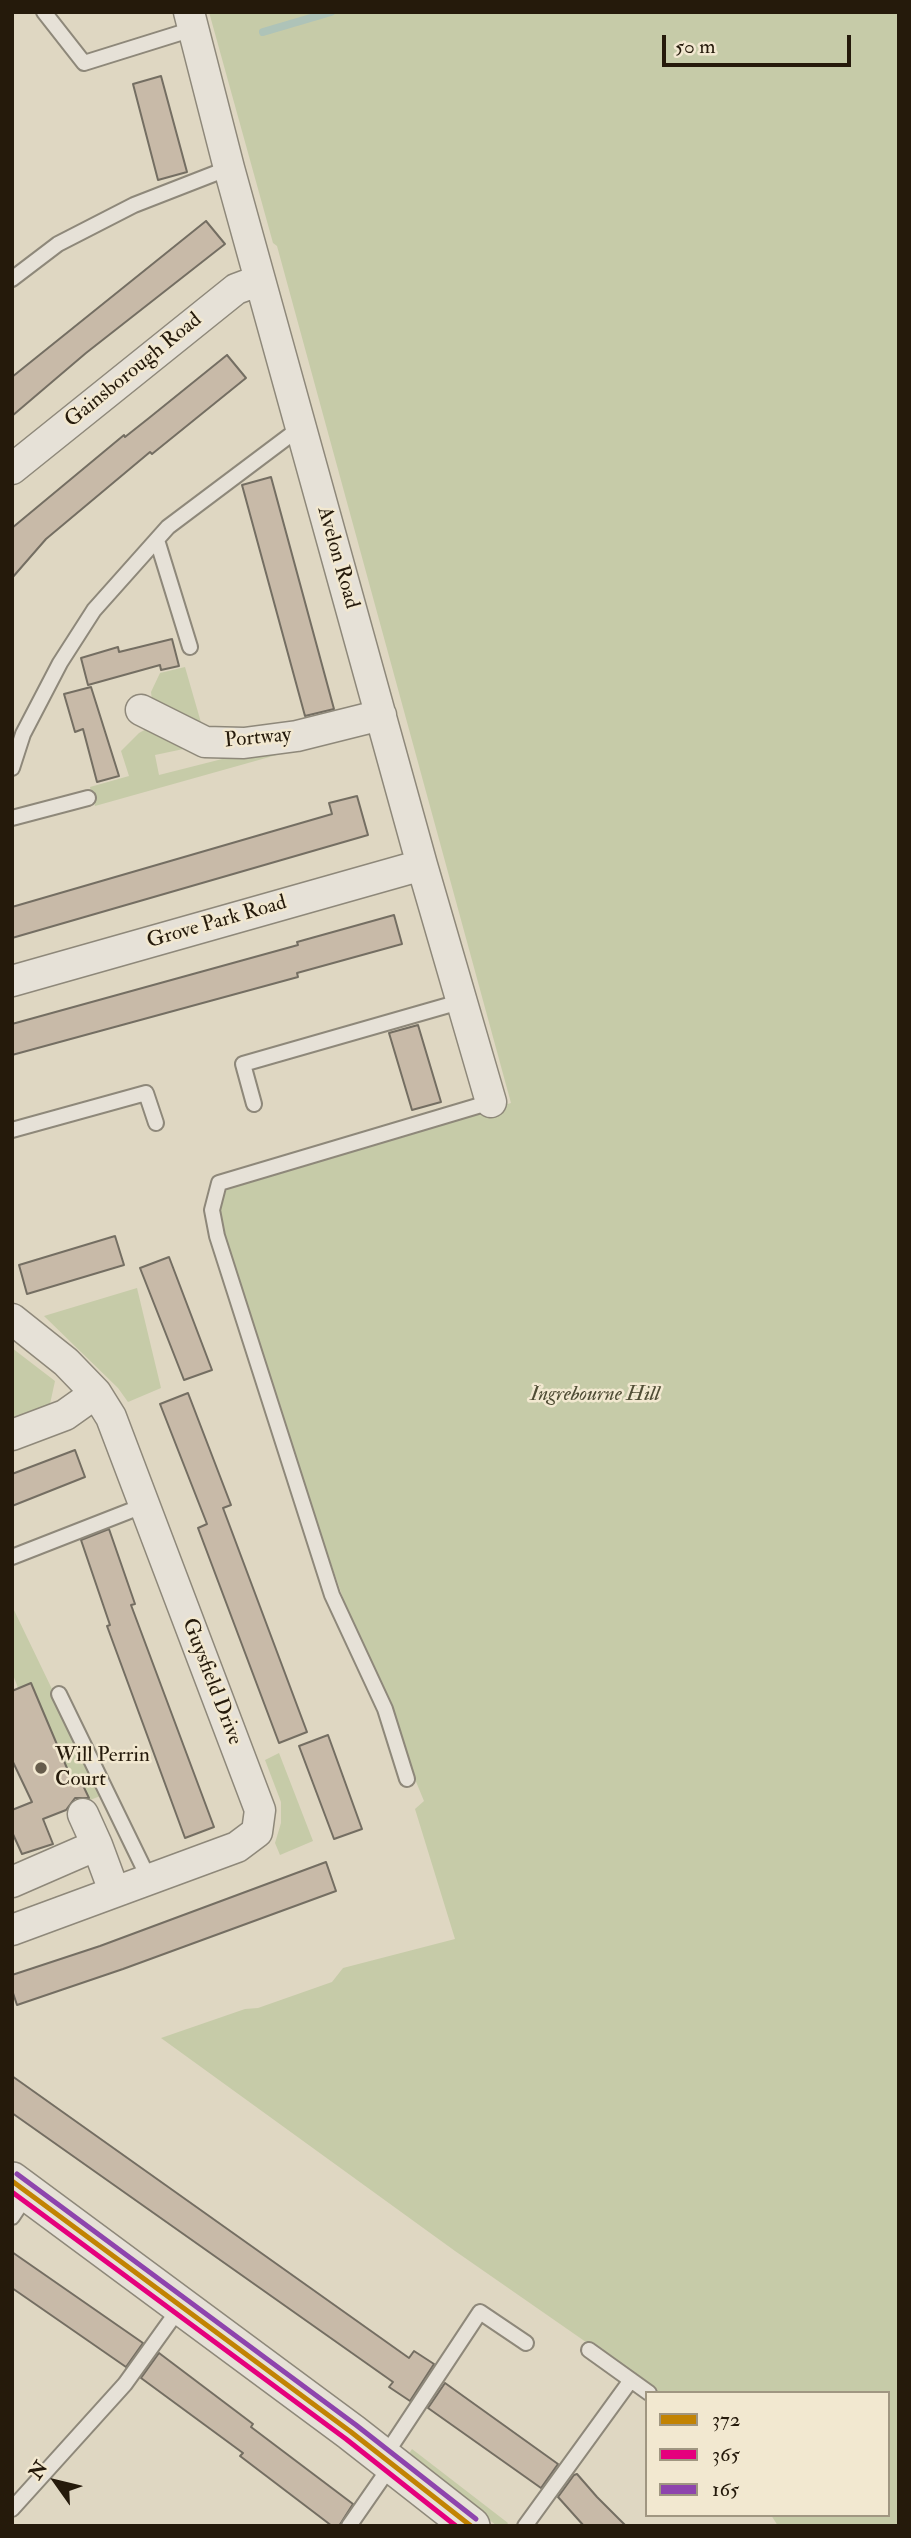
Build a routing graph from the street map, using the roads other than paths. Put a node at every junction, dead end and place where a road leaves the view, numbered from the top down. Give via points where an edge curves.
1 (44, 12) edge
2 (191, 20) edge
3 (229, 168) junction
4 (12, 279) edge
5 (260, 280) junction
6 (301, 427) junction
7 (12, 469) edge
8 (157, 540) junction
9 (190, 646) dead end
10 (141, 710) dead end
11 (381, 715) junction
12 (12, 768) edge
13 (88, 798) dead end
14 (12, 818) edge
15 (422, 865) junction
16 (12, 981) edge
17 (463, 1001) junction
18 (491, 1102) joint
19 (254, 1104) dead end
20 (156, 1123) dead end
21 (12, 1130) edge
22 (12, 1319) edge
23 (96, 1393) junction
24 (12, 1435) edge
25 (145, 1505) junction
26 (12, 1557) edge
27 (59, 1693) dead end
28 (407, 1779) dead end
29 (83, 1814) dead end
30 (97, 1845) junction
31 (149, 1879) junction
32 (12, 1882) edge
33 (114, 1891) junction
34 (12, 1930) edge
35 (18, 2197) edge
36 (181, 2306) junction
37 (526, 2343) dead end
38 (589, 2350) dead end
39 (631, 2380) junction
40 (646, 2391) edge
41 (388, 2460) junction
42 (12, 2509) edge
43 (349, 2526) edge
44 (471, 2526) edge
45 (525, 2526) edge

1 - 2 lane via 84,64
2 - 3 street, Avelon Road
3 - 4 lane via 101,221 58,244
3 - 5 street, Avelon Road
5 - 6 street, Avelon Road
5 - 7 street, Gainsborough Road via 236,289
6 - 8 lane
6 - 11 street, Avelon Road
8 - 9 lane
8 - 12 lane via 94,610 60,663 23,734
10 - 11 street, Portway via 205,742 244,743 297,736
11 - 15 street, Avelon Road
13 - 14 lane
15 - 16 street, Grove Park Road
15 - 17 street, Avelon Road
17 - 18 street, Avelon Road
17 - 19 lane via 243,1064
18 - 28 lane via 219,1183 212,1210 332,1595 385,1709
20 - 21 lane via 146,1093
22 - 23 street, Guysfield Drive
23 - 24 street via 65,1415
23 - 25 street, Guysfield Drive via 111,1417
25 - 26 lane
25 - 31 street, Guysfield Drive via 260,1810 257,1832 237,1847
27 - 31 lane
29 - 30 street
30 - 32 street
30 - 33 street
31 - 33 street, Guysfield Drive
33 - 34 street, Guysfield Drive
35 - 36 street
36 - 41 street
36 - 42 lane via 125,2384
37 - 41 lane via 480,2312
38 - 39 lane
39 - 40 lane
39 - 45 lane
41 - 43 lane
41 - 44 street

